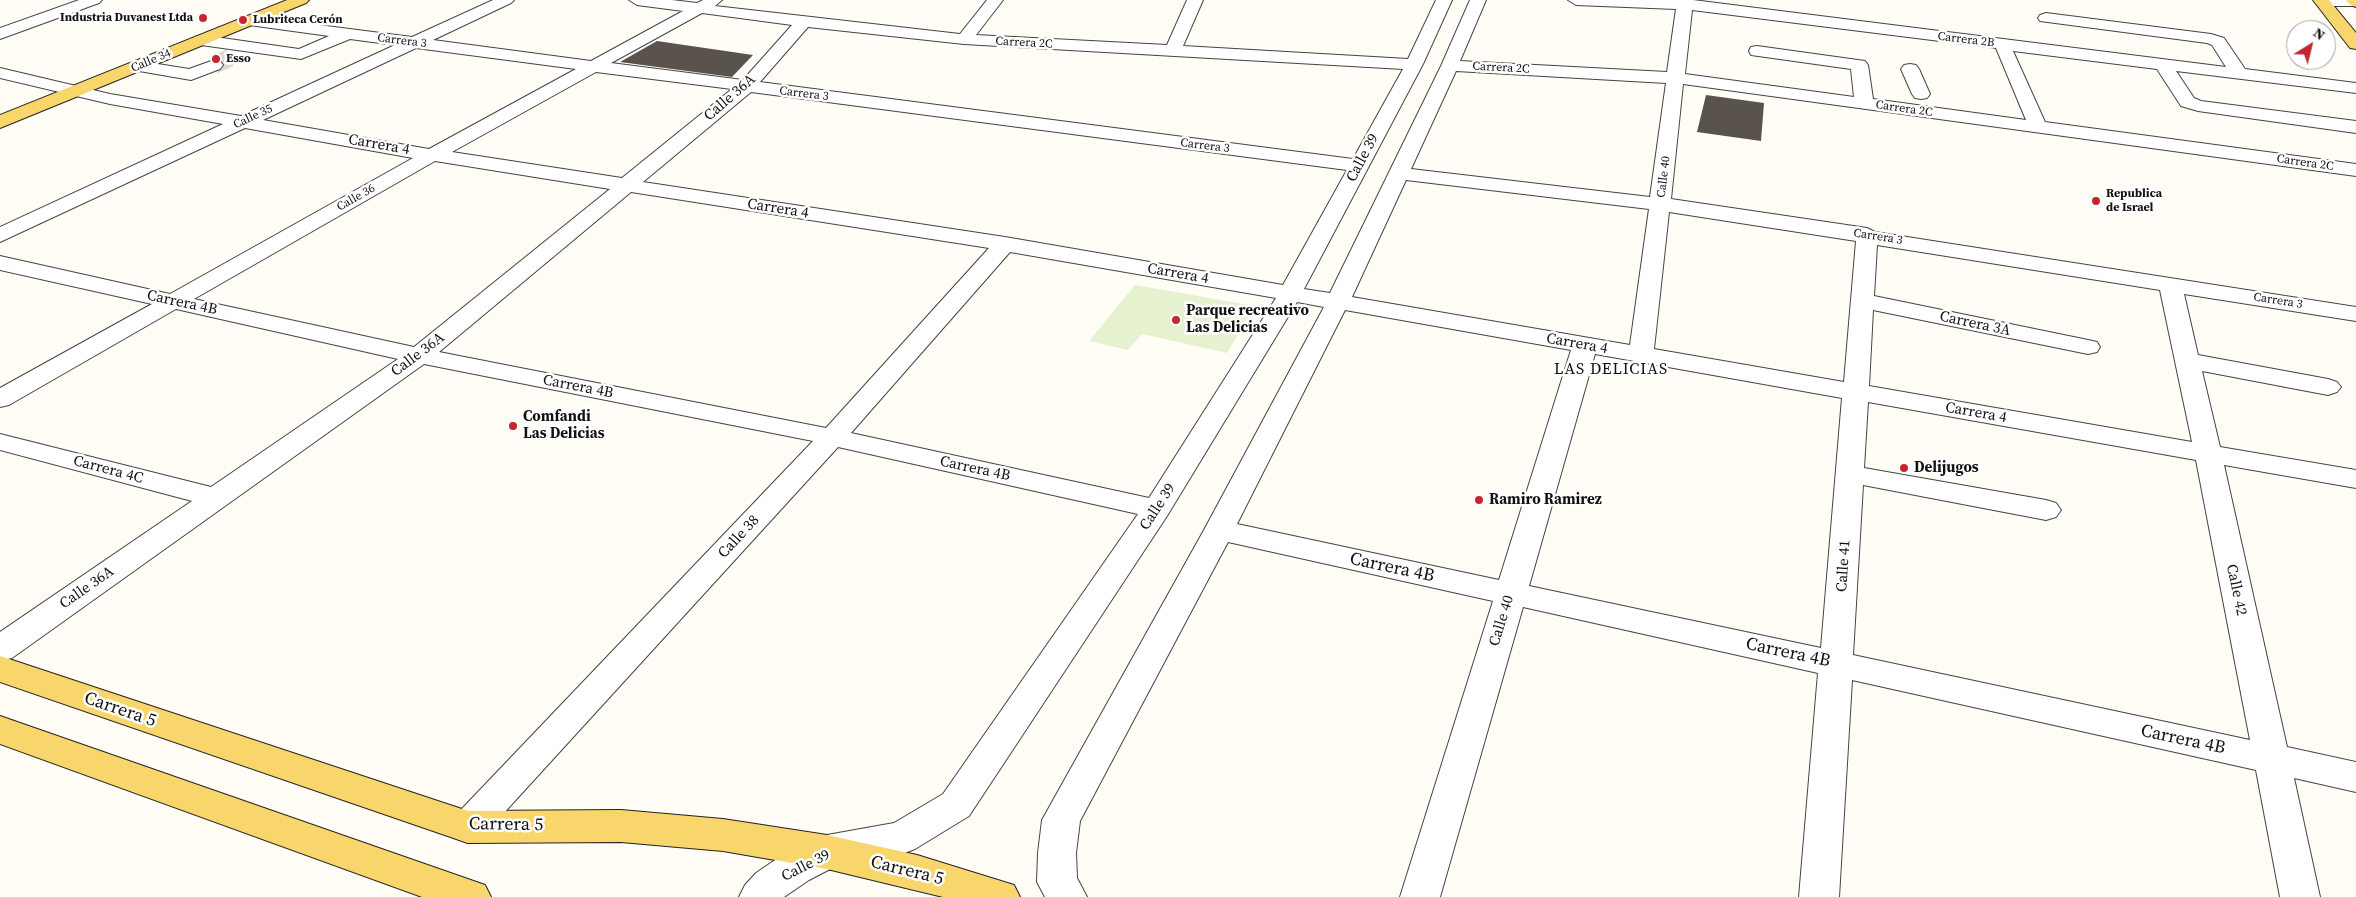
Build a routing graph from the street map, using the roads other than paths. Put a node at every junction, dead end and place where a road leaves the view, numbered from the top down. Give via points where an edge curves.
1 (94, 0) edge
2 (272, 0) edge
3 (301, 0) edge
4 (506, 0) edge
5 (637, 0) edge
6 (995, 0) edge
7 (1195, 0) edge
8 (1444, 0) edge
9 (1478, 0) edge
10 (1576, 0) edge
11 (2321, 0) edge
12 (2355, 1) edge
13 (1685, 3) edge
14 (707, 4) edge
15 (2046, 18) dead end
16 (248, 21) junction
17 (804, 22) junction
18 (0, 34) edge
19 (347, 34) junction
20 (964, 39) junction
21 (206, 41) junction
22 (414, 43) junction
23 (2002, 44) junction
24 (2356, 44) edge
25 (255, 48) junction
26 (1173, 50) junction
27 (1757, 51) dead end
28 (234, 56) tunnel mouth
29 (2228, 58) junction
30 (1414, 64) junction
31 (214, 65) tunnel mouth
32 (2286, 65) edge
33 (593, 66) junction
34 (1450, 66) junction
35 (144, 67) junction
36 (1910, 69) dead end
37 (2159, 72) junction
38 (0, 73) edge
39 (2239, 73) junction
40 (184, 74) junction
41 (1676, 78) junction
42 (747, 86) junction
43 (55, 87) junction
44 (2356, 88) edge
45 (76, 92) junction
46 (1921, 94) junction
47 (1863, 95) junction
48 (1950, 98) dead end
49 (110, 99) junction
50 (0, 108) edge
51 (190, 111) junction
52 (0, 122) edge
53 (244, 122) junction
54 (2038, 127) junction
55 (2356, 127) edge
56 (432, 154) junction
57 (1359, 166) junction
58 (2356, 170) edge
59 (1398, 172) junction
60 (625, 186) junction
61 (1660, 204) junction
62 (0, 234) edge
63 (1867, 235) junction
64 (1006, 244) junction
65 (0, 263) edge
66 (2170, 284) junction
67 (1290, 294) junction
68 (175, 301) junction
69 (1862, 301) junction
70 (1338, 302) junction
71 (2356, 314) edge
72 (1585, 345) junction
73 (2088, 347) dead end
74 (1642, 355) junction
75 (420, 356) junction
76 (2186, 360) junction
77 (2328, 387) dead end
78 (1856, 392) junction
79 (0, 399) edge
80 (832, 437) junction
81 (0, 442) edge
82 (2208, 453) junction
83 (1850, 474) junction
84 (2356, 479) edge
85 (216, 498) junction
86 (1157, 509) junction
87 (2046, 510) dead end
88 (1219, 530) junction
89 (1510, 593) junction
90 (0, 649) edge
91 (1836, 664) junction
92 (0, 669) edge
93 (0, 730) edge
94 (2270, 759) junction
95 (2356, 777) edge
96 (468, 827) junction
97 (827, 852) junction
98 (471, 897) edge
99 (759, 897) edge
100 (1000, 897) edge
101 (1067, 897) edge
102 (1420, 897) edge
103 (1819, 897) edge
104 (2300, 897) edge

1 - 18 street
2 - 43 main road, Calle 34
3 - 16 main road, Calle 34
4 - 22 street, Calle 35
5 - 14 street, Carrera 2C
6 - 20 street
7 - 26 street
8 - 30 street, Calle 39
9 - 34 street
10 - 13 street, Carrera 2B
11 - 12 street
11 - 24 main road
13 - 23 street, Carrera 2B
13 - 41 street, Calle 40
14 - 17 street, Carrera 2C
14 - 33 street, Calle 36
15 - 29 street via 2202,37 2218,42
16 - 19 street, Carrera 3
16 - 21 main road, Calle 34
17 - 20 street, Carrera 2C
17 - 42 street, Calle 36A
19 - 22 street, Carrera 3
19 - 25 street via 301,54
20 - 26 street, Carrera 2C
21 - 25 street
21 - 35 main road, Calle 34
22 - 33 street, Carrera 3
22 - 53 street, Calle 35
23 - 37 street, Carrera 2B
23 - 54 street
25 - 28 street
26 - 30 street, Carrera 2C
27 - 47 street via 1859,65
29 - 32 street
29 - 39 street
30 - 57 street, Calle 39
31 - 40 street
33 - 42 street, Carrera 3
33 - 56 street, Calle 36
34 - 41 street, Carrera 2C
34 - 59 street
35 - 40 street
35 - 45 main road, Calle 34
36 - 46 street
37 - 39 street, Carrera 2B
37 - 55 street via 2174,82 2187,102 2198,106
38 - 43 street, Carrera 4
39 - 44 street, Carrera 2B
40 - 49 street
40 - 51 street via 200,101
41 - 47 street, Carrera 2C
41 - 61 street, Calle 40
42 - 57 street, Carrera 3
42 - 60 street, Calle 36A
43 - 45 street, Carrera 4
43 - 50 main road, Calle 34
45 - 49 street, Carrera 4
45 - 52 main road, Calle 34
46 - 47 street
46 - 48 street
47 - 54 street, Carrera 2C
49 - 51 street, Carrera 4
51 - 53 street, Carrera 4
53 - 56 street, Carrera 4
53 - 62 street, Calle 35
54 - 58 street, Carrera 2C
56 - 60 street, Carrera 4
56 - 68 street, Calle 36
57 - 67 street, Calle 39
59 - 61 street, Carrera 3
59 - 70 street
60 - 64 street, Carrera 4
60 - 75 street, Calle 36A
61 - 63 street, Carrera 3
61 - 74 street, Calle 40
63 - 66 street, Carrera 3
63 - 69 street, Calle 41
64 - 67 street, Carrera 4
64 - 80 street, Calle 38
65 - 68 street, Carrera 4B
66 - 71 street, Carrera 3
66 - 76 street, Calle 42
67 - 70 street, Carrera 4
67 - 86 street, Calle 39
68 - 75 street, Carrera 4B
68 - 79 street, Calle 36
69 - 73 street, Carrera 3A
69 - 78 street, Calle 41
70 - 72 street, Carrera 4
70 - 88 street
72 - 74 street, Carrera 4
72 - 89 street, Calle 40
74 - 78 street, Carrera 4
75 - 80 street, Carrera 4B
75 - 85 street, Calle 36A
76 - 77 street
76 - 82 street, Calle 42
78 - 82 street, Carrera 4
78 - 83 street, Calle 41
80 - 86 street, Carrera 4B
80 - 96 street, Calle 38
81 - 85 street, Carrera 4C
82 - 84 street, Carrera 4
82 - 94 street, Calle 42
83 - 87 street
83 - 91 street, Calle 41
85 - 90 street, Calle 36A
86 - 97 street, Calle 39 via 956,805 902,838
88 - 89 street, Carrera 4B
88 - 101 street via 1061,820 1057,882
89 - 91 street, Carrera 4B
89 - 102 street, Calle 40
91 - 94 street, Carrera 4B
91 - 103 street, Calle 41
92 - 96 main road, Carrera 5
93 - 98 main road
94 - 95 street, Carrera 4B
94 - 104 street, Calle 42
96 - 97 main road, Carrera 5 via 621,826 722,835
97 - 99 street, Calle 39 via 795,868
97 - 100 main road, Carrera 5 via 917,872

